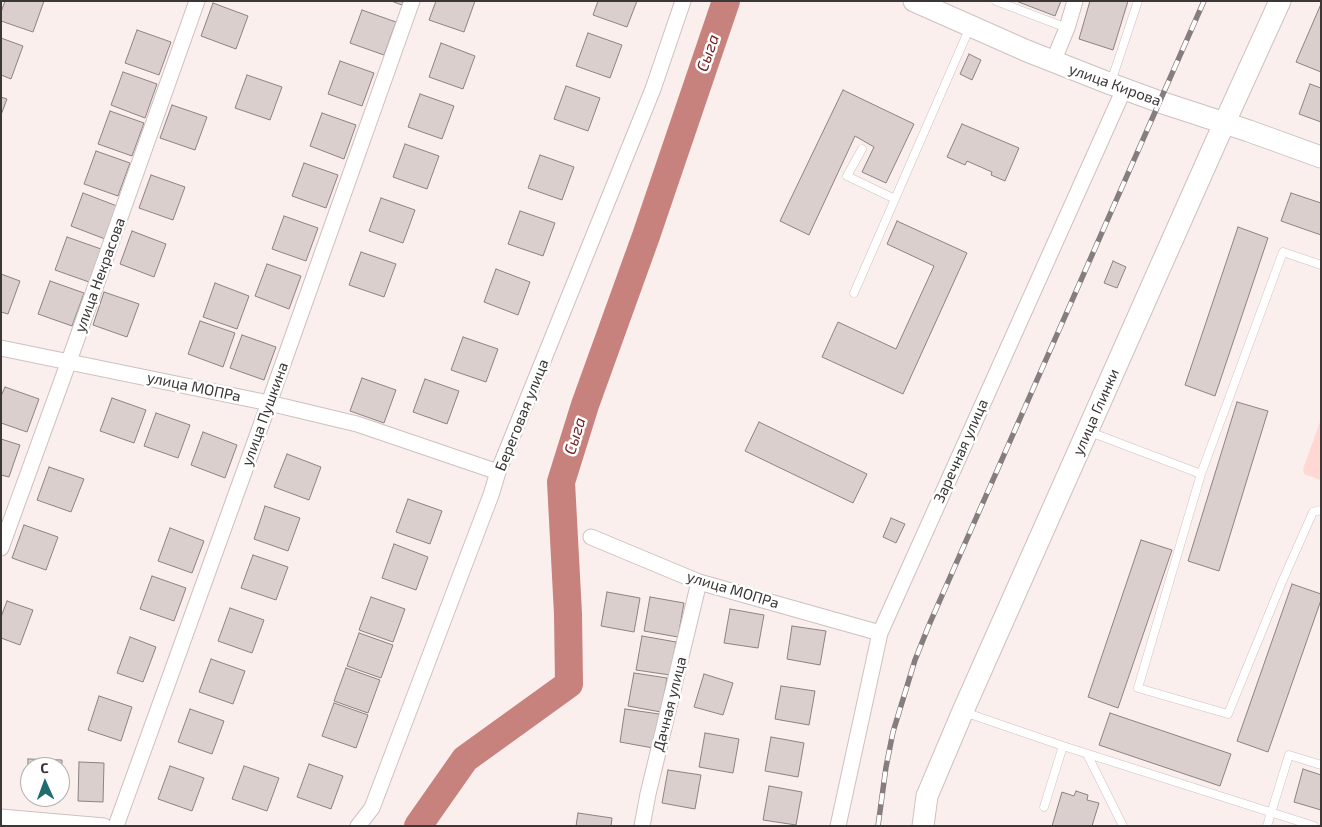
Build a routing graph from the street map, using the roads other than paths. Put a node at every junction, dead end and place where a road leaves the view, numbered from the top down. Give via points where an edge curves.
1 (197, 1) edge
2 (412, 1) edge
3 (683, 1) edge
4 (914, 1) edge
5 (996, 1) edge
6 (1075, 1) edge
7 (1138, 1) edge
8 (1280, 1) edge
9 (970, 26) junction
10 (1067, 28) junction
11 (1054, 62) junction
12 (1117, 87) junction
13 (1225, 123) junction
14 (862, 149) dead end
15 (1321, 157) edge
16 (894, 199) junction
17 (1321, 264) edge
18 (854, 293) dead end
19 (1, 348) edge
20 (69, 361) junction
21 (269, 403) junction
22 (1088, 432) junction
23 (498, 472) junction
24 (1200, 474) junction
25 (1321, 510) edge
26 (591, 537) dead end
27 (1, 548) edge
28 (699, 582) junction
29 (880, 633) junction
30 (962, 711) junction
31 (1063, 746) junction
32 (1088, 754) junction
33 (1321, 765) edge
34 (1044, 807) dead end
35 (1270, 812) junction
36 (1, 817) edge
37 (104, 826) edge
38 (116, 826) edge
39 (358, 826) edge
40 (642, 826) edge
41 (838, 826) edge
42 (923, 826) edge
43 (1123, 826) edge
44 (1266, 826) edge
45 (1314, 826) edge

1 - 20 street, улица Некрасова
2 - 21 street, улица Пушкина
3 - 23 street, Береговая улица via 653,89
4 - 9 main road, улица Кирова
5 - 10 lane
6 - 10 street
7 - 12 lane
8 - 13 main road, улица Глинки
9 - 11 main road, улица Кирова
9 - 16 lane
10 - 11 street
11 - 12 main road, улица Кирова
12 - 13 main road, улица Кирова
12 - 29 street, Заречная улица
13 - 15 main road, улица Кирова
13 - 22 main road, улица Глинки
14 - 16 lane via 847,176
16 - 18 lane
17 - 24 lane via 1283,252
19 - 20 street, улица МОПРа
20 - 21 street, улица МОПРа
20 - 27 street, улица Некрасова
21 - 23 street, улица МОПРа via 357,424
21 - 38 street, улица Пушкина
22 - 24 lane
22 - 30 main road, улица Глинки
23 - 39 street, Береговая улица via 372,808
24 - 25 lane via 1138,688 1228,714 1313,512
26 - 28 street, улица МОПРа
28 - 29 street, улица МОПРа
28 - 40 street, Дачная улица
29 - 41 street, Заречная улица
30 - 31 lane
30 - 42 main road, улица Глинки via 927,796
31 - 32 lane
31 - 34 lane
32 - 35 lane
32 - 43 lane
33 - 35 lane via 1288,755
35 - 44 lane
35 - 45 lane
36 - 37 street

